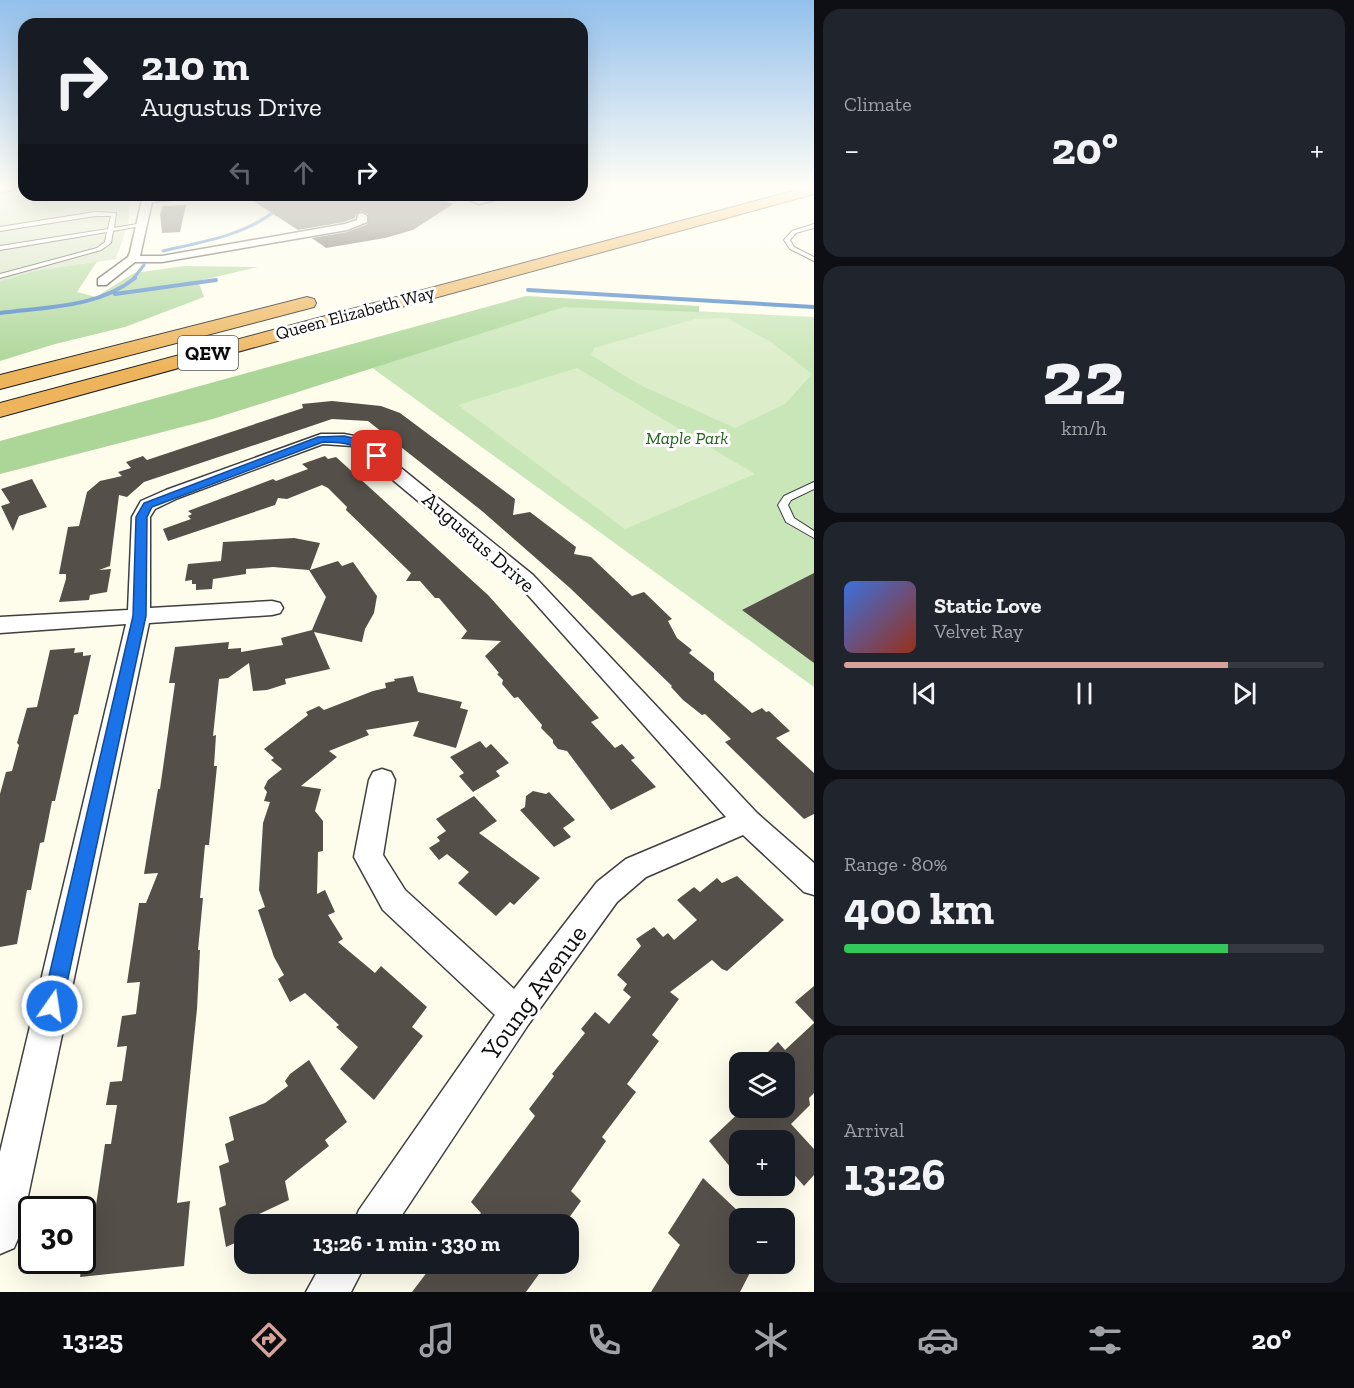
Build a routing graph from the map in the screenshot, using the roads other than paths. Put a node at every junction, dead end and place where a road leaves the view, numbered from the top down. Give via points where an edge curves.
1 (102, 247) edge
2 (137, 247) edge
3 (222, 247) edge
4 (602, 247) edge
5 (792, 247) edge
6 (132, 259) junction
7 (814, 259) edge
8 (0, 276) edge
9 (102, 282) dead end
10 (326, 298) dead end
11 (66, 364) junction
12 (0, 375) edge
13 (0, 382) edge
14 (0, 410) edge
15 (814, 485) edge
16 (814, 535) edge
17 (272, 608) dead end
18 (140, 616) junction
19 (0, 625) edge
20 (382, 780) dead end
21 (747, 821) junction
22 (814, 882) edge
23 (516, 1013) junction
24 (380, 1214) edge
25 (0, 1234) edge
26 (339, 1274) edge
27 (327, 1292) edge

1 - 8 lane
2 - 6 street
3 - 6 street via 162,259
4 - 14 highway, Queen Elizabeth Way / QEW
5 - 7 lane
6 - 9 street
10 - 11 highway, Queen Elizabeth Way / QEW
11 - 12 highway
11 - 13 highway, Queen Elizabeth Way / QEW
15 - 16 lane via 787,498 783,505 790,520
17 - 18 street
18 - 19 street
18 - 21 street, Augustus Drive via 141,517 148,505 321,439 358,442 526,580
18 - 25 street, Augustus Drive
20 - 23 street via 368,857 394,900
21 - 22 street, Augustus Drive
21 - 23 street, Young Avenue via 636,868 607,892
23 - 24 street, Young Avenue
26 - 27 street

